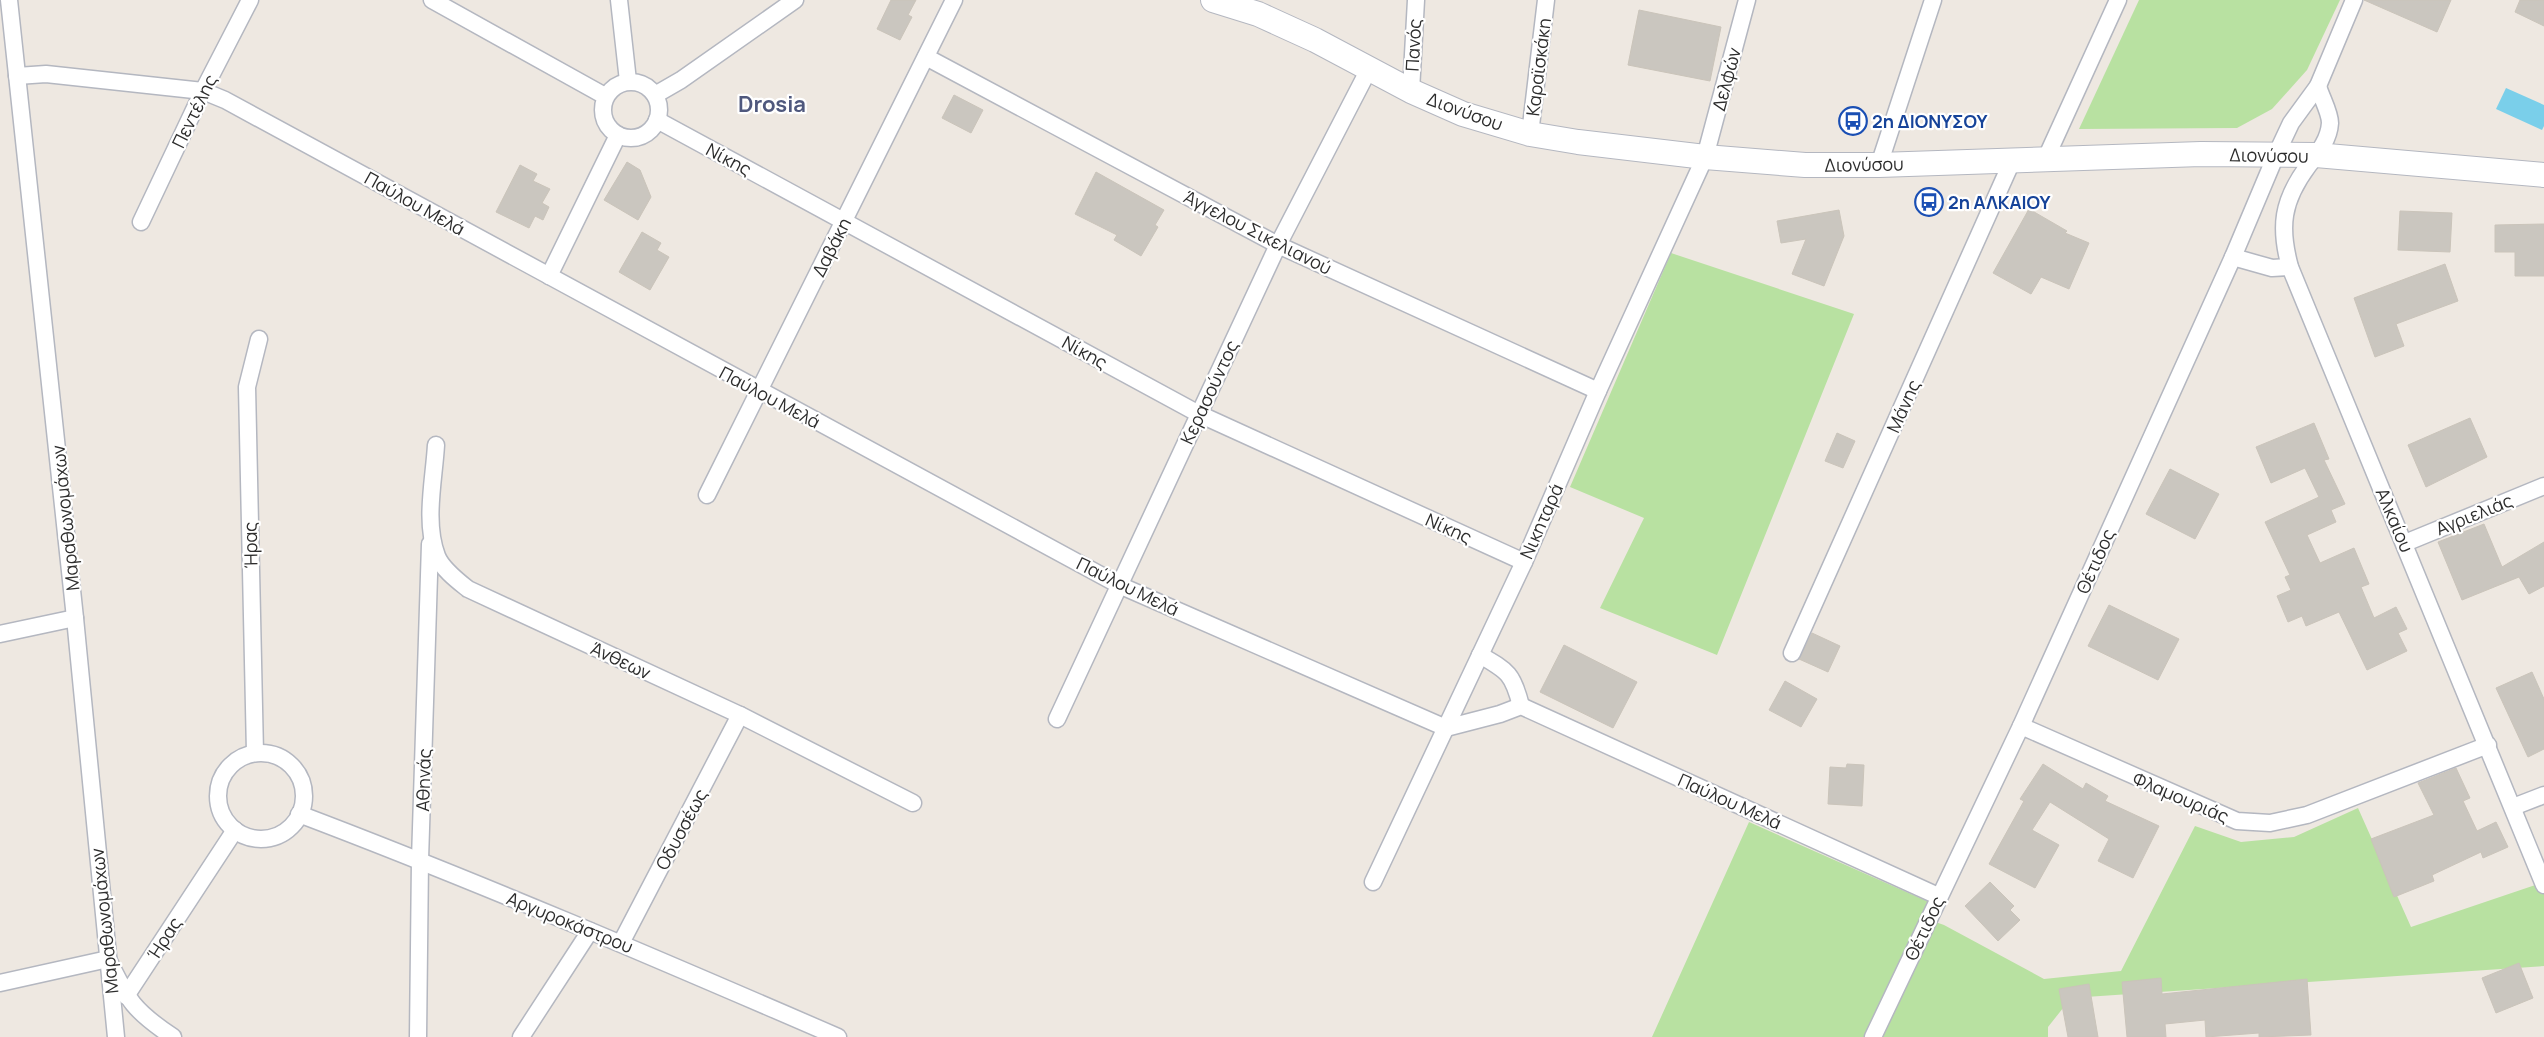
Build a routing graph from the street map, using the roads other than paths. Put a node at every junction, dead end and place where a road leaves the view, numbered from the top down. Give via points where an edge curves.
1 (9, 0) edge
2 (250, 0) edge
3 (432, 0) edge
4 (619, 0) edge
5 (795, 0) edge
6 (954, 0) edge
7 (1213, 0) edge
8 (1416, 0) edge
9 (1546, 0) edge
10 (1747, 0) edge
11 (1933, 0) edge
12 (2118, 0) edge
13 (2354, 0) edge
14 (926, 57) junction
15 (1369, 69) junction
16 (17, 76) junction
17 (628, 82) junction
18 (2318, 86) junction
19 (203, 91) junction
20 (1411, 91) junction
21 (655, 95) junction
22 (605, 96) junction
23 (657, 120) junction
24 (1530, 134) junction
25 (618, 135) junction
26 (2276, 155) junction
27 (2316, 155) junction
28 (1705, 157) junction
29 (2046, 158) junction
30 (2014, 159) junction
31 (1879, 165) junction
32 (2544, 175) edge
33 (844, 221) junction
34 (141, 222) dead end
35 (1278, 245) junction
36 (2233, 257) junction
37 (2290, 267) junction
38 (550, 276) junction
39 (259, 339) dead end
40 (759, 391) junction
41 (1598, 391) junction
42 (1198, 414) junction
43 (436, 445) dead end
44 (2544, 486) edge
45 (707, 495) dead end
46 (430, 522) junction
47 (2405, 543) junction
48 (1524, 562) junction
49 (1119, 585) junction
50 (75, 618) junction
51 (0, 634) edge
52 (1792, 653) dead end
53 (1480, 655) junction
54 (1521, 706) junction
55 (740, 715) junction
56 (1057, 719) dead end
57 (2021, 726) junction
58 (1446, 728) junction
59 (2488, 745) junction
60 (255, 753) junction
61 (2544, 795) edge
62 (913, 803) dead end
63 (2513, 807) junction
64 (299, 814) junction
65 (235, 830) junction
66 (420, 860) junction
67 (1373, 882) dead end
68 (2544, 886) edge
69 (1938, 896) junction
70 (590, 931) junction
71 (621, 943) junction
72 (108, 959) junction
73 (0, 983) edge
74 (126, 996) junction
75 (116, 1037) edge
76 (173, 1037) edge
77 (418, 1037) edge
78 (521, 1037) edge
79 (838, 1037) edge
80 (1873, 1037) edge

1 - 16 street, Μαραθωνομάχων
2 - 19 street, Πεντέλης
3 - 22 street
4 - 17 street
5 - 21 street
6 - 14 street, Δαβάκη
7 - 15 main road, Διονύσου via 1258,14
8 - 20 street, Πανός
9 - 24 street, Καραϊσκάκη
10 - 28 street, Δελφών
11 - 31 street
12 - 29 street
13 - 18 street, Θέτιδος
14 - 33 street, Δαβάκη
14 - 35 street, Άγγελου Σικελιανού
15 - 20 main road, Διονύσου
15 - 35 street, Κερασούντος
16 - 19 street, Παύλου Μελά via 46,74
16 - 50 street, Μαραθωνομάχων
17 - 21 street via 644,84
17 - 22 street via 619,84
18 - 26 street, Θέτιδος via 2291,123
18 - 27 street via 2330,121 2327,138
19 - 34 street, Πεντέλης
19 - 38 street, Παύλου Μελά
20 - 24 main road, Διονύσου via 1463,114
21 - 23 street via 659,112
22 - 25 street via 602,114 611,130
23 - 25 street via 652,128 636,138
23 - 33 street, Νίκης
24 - 28 main road, Διονύσου
25 - 38 street
26 - 27 main road, Διονύσου
26 - 29 main road, Διονύσου
26 - 36 street, Θέτιδος
27 - 32 main road, Διονύσου
27 - 37 street, Αλκαίου via 2301,176 2284,216 2284,245
28 - 31 main road, Διονύσου via 1805,165
28 - 41 street, Νικηταρά
29 - 30 main road, Διονύσου
30 - 31 main road, Διονύσου
30 - 52 street, Μάνης
33 - 40 street, Δαβάκη
33 - 42 street, Νίκης
35 - 41 street, Άγγελου Σικελιανού
35 - 42 street, Κερασούντος
36 - 37 street via 2272,268
36 - 57 street, Θέτιδος
37 - 47 street, Αλκαίου
38 - 40 street, Παύλου Μελά
39 - 60 street, Ήρας via 246,387
40 - 45 street, Δαβάκη
40 - 49 street, Παύλου Μελά
41 - 48 street, Νικηταρά
42 - 48 street, Νίκης
42 - 49 street, Κερασούντος
43 - 46 street, Άνθεων
44 - 47 street, Αγριελιάς
46 - 55 street, Άνθεων via 437,557 468,589
46 - 66 street, Αθηνάς
47 - 59 street, Αλκαίου
48 - 53 street, Νικηταρά
49 - 56 street, Κερασούντος
49 - 58 street, Παύλου Μελά
50 - 51 street
50 - 72 street, Μαραθωνομάχων
53 - 54 street via 1506,669 1516,687
53 - 58 street, Νικηταρά
54 - 58 street
54 - 69 street, Παύλου Μελά
55 - 62 street, Άνθεων
55 - 71 street, Οδυσσέως
57 - 59 street, Φλαμουριάς via 2237,820 2270,823 2306,815
57 - 69 street, Θέτιδος
58 - 67 street, Νικηταρά
59 - 63 street, Αλκαίου
60 - 64 street via 278,756 296,771 303,792
60 - 65 street via 235,762 221,779 218,790 220,807
61 - 63 street
63 - 68 street, Αλκαίου
64 - 65 street via 292,824 271,837 258,838
64 - 66 street, Αργυροκάστρου
65 - 74 street, Ήρας
66 - 70 street, Αργυροκάστρου
66 - 77 street, Αθηνάς
69 - 80 street, Θέτιδος
70 - 71 street, Αργυροκάστρου
70 - 78 street
71 - 79 street, Αργυροκάστρου
72 - 73 street
72 - 74 street
72 - 75 street, Μαραθωνομάχων
74 - 76 street via 145,1017

